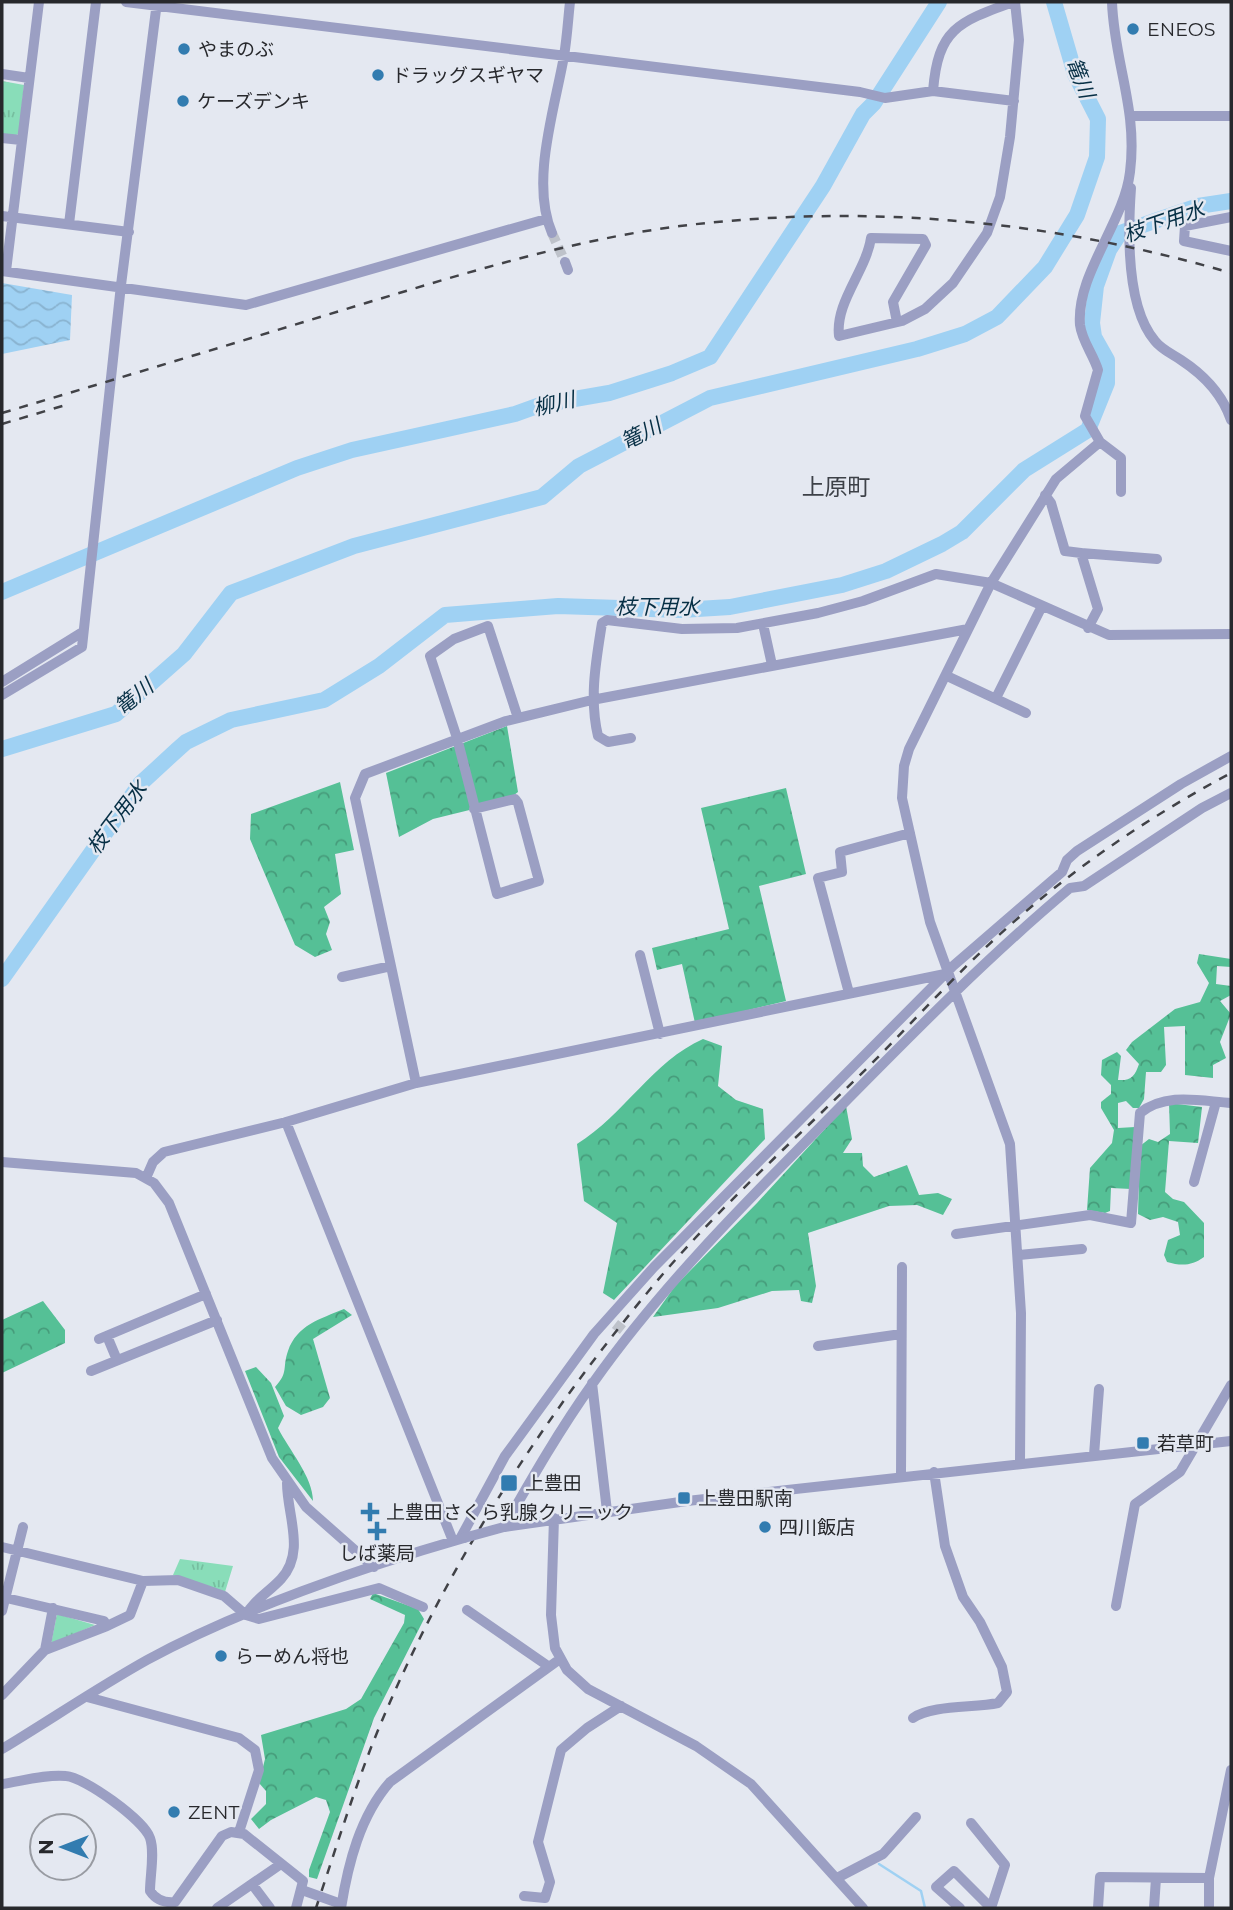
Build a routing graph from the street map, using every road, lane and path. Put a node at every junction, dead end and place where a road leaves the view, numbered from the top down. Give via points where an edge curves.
1 (39, 2) edge
2 (96, 2) edge
3 (126, 2) edge
4 (570, 2) edge
5 (1014, 2) edge
6 (1112, 2) edge
7 (157, 3) edge
8 (564, 56) junction
9 (2, 74) edge
10 (29, 78) junction
11 (933, 91) junction
12 (1014, 101) junction
13 (1132, 116) junction
14 (1231, 116) edge
15 (2, 138) edge
16 (21, 140) junction
17 (1130, 173) junction
18 (1231, 216) edge
19 (7, 217) edge
20 (546, 219) junction
21 (69, 224) junction
22 (129, 232) junction
23 (552, 233) tunnel mouth
24 (1231, 251) edge
25 (4, 271) edge
26 (121, 285) junction
27 (897, 322) junction
28 (1231, 420) edge
29 (1098, 438) junction
30 (1121, 492) dead end
31 (1045, 495) junction
32 (1081, 553) junction
33 (1157, 559) dead end
34 (992, 583) junction
35 (1042, 606) junction
36 (763, 624) junction
37 (1088, 628) junction
38 (968, 629) junction
39 (81, 634) junction
40 (1231, 634) edge
41 (772, 665) junction
42 (947, 676) junction
43 (2, 682) edge
44 (2, 695) edge
45 (996, 698) junction
46 (592, 700) junction
47 (1026, 713) dead end
48 (518, 718) junction
49 (457, 738) junction
50 (631, 738) dead end
51 (1231, 756) edge
52 (1231, 793) edge
53 (474, 809) junction
54 (911, 833) junction
55 (639, 955) dead end
56 (391, 966) junction
57 (947, 973) junction
58 (342, 977) dead end
59 (849, 993) junction
60 (957, 993) junction
61 (660, 1034) junction
62 (416, 1083) junction
63 (1216, 1102) junction
64 (1231, 1102) edge
65 (286, 1122) junction
66 (2, 1162) edge
67 (146, 1178) junction
68 (1195, 1182) dead end
69 (1017, 1226) junction
70 (956, 1234) dead end
71 (1082, 1248) dead end
72 (1019, 1255) junction
73 (902, 1266) dead end
74 (206, 1294) junction
75 (217, 1320) junction
76 (619, 1327) junction
77 (901, 1334) junction
78 (817, 1346) dead end
79 (117, 1360) junction
80 (91, 1371) dead end
81 (592, 1383) junction
82 (1231, 1385) edge
83 (1099, 1389) dead end
84 (1231, 1441) edge
85 (1196, 1443) junction
86 (1094, 1455) junction
87 (1020, 1462) junction
88 (934, 1472) junction
89 (901, 1477) junction
90 (287, 1482) junction
91 (607, 1511) junction
92 (554, 1518) junction
93 (23, 1527) dead end
94 (504, 1527) junction
95 (459, 1539) junction
96 (2, 1547) edge
97 (18, 1551) junction
98 (374, 1567) junction
99 (143, 1581) junction
100 (4, 1598) edge
101 (1116, 1606) dead end
102 (423, 1607) dead end
103 (53, 1608) junction
104 (2, 1611) edge
105 (467, 1611) dead end
106 (246, 1615) junction
107 (107, 1626) junction
108 (45, 1650) junction
109 (560, 1659) junction
110 (548, 1666) junction
111 (2, 1695) edge
112 (87, 1697) junction
113 (621, 1706) junction
114 (913, 1718) dead end
115 (2, 1749) edge
116 (1231, 1773) edge
117 (2, 1784) edge
118 (916, 1817) dead end
119 (971, 1824) dead end
120 (239, 1832) junction
121 (281, 1864) junction
122 (837, 1878) junction
123 (1156, 1878) junction
124 (1209, 1878) junction
125 (252, 1884) junction
126 (302, 1890) junction
127 (524, 1896) dead end
128 (180, 1905) edge
129 (341, 1906) edge
130 (217, 1908) edge
131 (270, 1908) edge
132 (296, 1908) edge
133 (863, 1908) edge
134 (960, 1908) edge
135 (991, 1908) edge
136 (1098, 1908) edge
137 (1154, 1908) edge
138 (1209, 1908) edge

1 - 10 street
2 - 21 street
3 - 7 street
4 - 8 street
5 - 11 street via 961,25 943,42 935,60
5 - 12 street via 1019,40
6 - 13 street
7 - 8 street
7 - 22 street
8 - 11 street via 885,98
8 - 20 street via 545,146
9 - 10 street
10 - 16 street
11 - 12 street
12 - 27 street via 1000,197 987,233 953,283 925,309
13 - 14 street
13 - 17 street
15 - 16 street
16 - 19 street
17 - 28 street via 1131,270 1149,332 1222,397
17 - 29 street via 1080,314 1083,339 1098,370 1085,416
18 - 24 street via 1185,226 1184,241
19 - 21 street
19 - 25 street
20 - 23 street
20 - 26 street via 246,305
21 - 22 street
22 - 26 street
25 - 26 street
26 - 39 street
27 - 27 street via 893,302 926,242 871,238 869,254 837,321 839,336
29 - 30 street via 1121,458
29 - 31 street
31 - 32 street via 1065,551
31 - 34 street
32 - 33 street
32 - 37 street via 1097,609
34 - 35 street
34 - 36 street via 932,574 863,601
34 - 38 street
35 - 37 street
35 - 45 street
36 - 41 street
36 - 46 street via 700,629 607,620 602,623
37 - 40 street via 1114,636
38 - 41 street
38 - 42 street
39 - 43 street
39 - 44 street via 82,646
41 - 46 street
42 - 45 street
42 - 54 street via 904,766 902,798
45 - 47 street
46 - 48 street
46 - 50 street via 598,736 613,742
48 - 49 street
48 - 49 street via 488,626 454,639 429,659
49 - 53 street
49 - 56 street via 365,774 355,791
51 - 57 street via 1077,850 1062,872
52 - 60 street via 1084,886 1070,888 997,950
53 - 53 street via 497,894 539,881 518,803 514,799
54 - 57 street via 930,922
54 - 59 street via 840,852 842,872 818,878
55 - 61 street
56 - 58 street
56 - 62 street
57 - 59 street
57 - 60 street
57 - 76 street via 654,1267
59 - 61 street
60 - 69 street via 1007,1133
60 - 76 street via 668,1287
61 - 62 street
62 - 65 street
63 - 64 street
63 - 68 street
63 - 69 street via 1167,1099 1140,1113 1131,1223 1090,1215
65 - 67 street via 164,1152
65 - 95 street
66 - 67 street via 128,1171
67 - 74 street via 169,1203
69 - 70 street
69 - 72 street
71 - 72 street
72 - 87 street
73 - 77 street
74 - 75 street
74 - 79 street via 103,1337
75 - 79 street
75 - 90 street via 272,1458
76 - 81 street
76 - 95 street via 505,1456
77 - 78 street
77 - 89 street
79 - 80 street
81 - 91 street
81 - 94 street
82 - 85 street
83 - 86 street
84 - 85 street
85 - 86 street
85 - 101 street via 1180,1472 1135,1504
86 - 87 street
87 - 88 street
88 - 89 street
88 - 114 street via 944,1546 963,1597 1002,1667 1007,1692 998,1703 936,1709
89 - 91 street
90 - 98 street via 314,1516
90 - 106 street via 294,1538 292,1563
91 - 92 street
92 - 94 street
92 - 109 street via 551,1615
93 - 97 street
94 - 95 street, bridge
95 - 98 street
96 - 97 street
97 - 99 street
97 - 100 street
98 - 106 street
99 - 106 street via 171,1579 218,1593
99 - 107 street via 130,1615
100 - 103 street
100 - 104 street
102 - 106 street via 379,1588 259,1619
103 - 107 street via 104,1621
103 - 108 street
105 - 110 street
106 - 112 street via 146,1661
107 - 108 street
108 - 111 street
109 - 110 street
109 - 113 street via 578,1682
110 - 129 street via 390,1782 372,1802
112 - 115 street
112 - 120 street via 239,1738 255,1750 259,1770
113 - 122 street via 696,1746 751,1784
113 - 127 street via 561,1750 538,1842 550,1882 545,1898
116 - 124 street
117 - 128 street via 63,1775 78,1778 146,1829 151,1840 150,1891 155,1898
118 - 122 street via 883,1854
119 - 135 street via 1005,1865
120 - 121 street
120 - 128 street via 225,1834 212,1845
121 - 125 street
121 - 126 street via 303,1881
122 - 133 street
123 - 124 street
123 - 136 street via 1100,1877
123 - 137 street
124 - 138 street
125 - 130 street
125 - 131 street
126 - 129 street, bridge
126 - 132 street
134 - 135 street via 936,1887 954,1871

